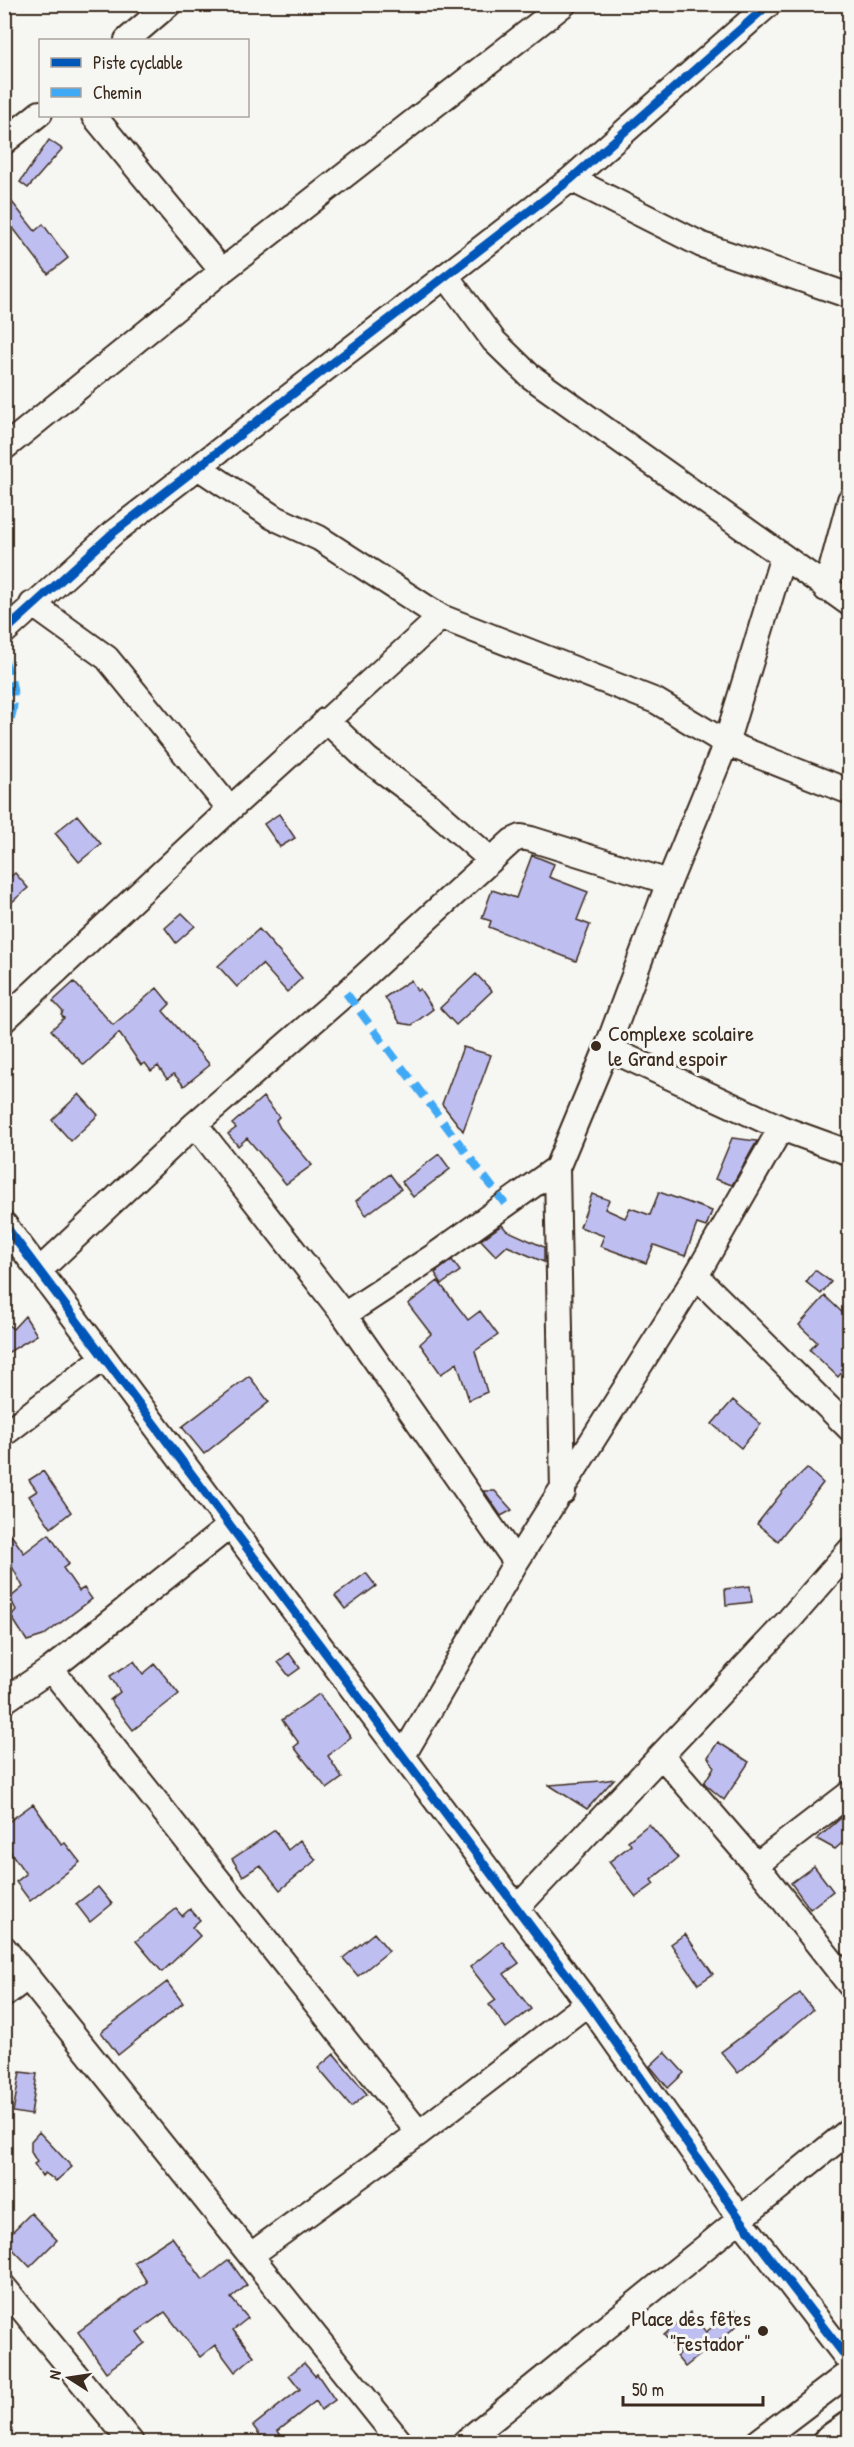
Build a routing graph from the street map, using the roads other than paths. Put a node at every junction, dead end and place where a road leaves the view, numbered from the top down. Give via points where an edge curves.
1 (170, 4) edge
2 (564, 4) edge
3 (769, 4) edge
4 (128, 39) edge
5 (39, 114) edge
6 (95, 117) edge
7 (4, 142) edge
8 (571, 179) junction
9 (222, 272) junction
10 (446, 276) junction
11 (849, 296) edge
12 (4, 448) edge
13 (198, 467) junction
14 (849, 500) edge
15 (782, 559) junction
16 (826, 589) junction
17 (32, 604) junction
18 (849, 604) edge
19 (441, 617) junction
20 (4, 632) edge
21 (326, 720) junction
22 (726, 743) junction
23 (849, 792) edge
24 (230, 808) junction
25 (490, 859) junction
26 (669, 882) junction
27 (4, 1020) edge
28 (607, 1048) junction
29 (195, 1124) junction
30 (781, 1128) junction
31 (849, 1153) edge
32 (557, 1168) junction
33 (4, 1224) edge
34 (40, 1270) junction
35 (696, 1276) junction
36 (344, 1315) junction
37 (104, 1358) junction
38 (849, 1430) edge
39 (4, 1434) edge
40 (562, 1492) junction
41 (231, 1525) junction
42 (849, 1550) edge
43 (516, 1562) junction
44 (51, 1669) junction
45 (4, 1701) edge
46 (404, 1754) junction
47 (662, 1756) junction
48 (849, 1793) edge
49 (756, 1865) junction
50 (517, 1908) junction
51 (4, 1948) edge
52 (27, 1977) junction
53 (849, 1985) edge
54 (4, 1995) edge
55 (588, 2002) junction
56 (849, 2130) edge
57 (419, 2133) junction
58 (740, 2219) junction
59 (251, 2256) junction
60 (4, 2287) edge
61 (849, 2362) edge
62 (849, 2372) edge
63 (849, 2428) edge
64 (131, 2442) edge
65 (400, 2442) edge
66 (465, 2442) edge
67 (758, 2442) edge
68 (830, 2442) edge

1 - 4 street
2 - 9 street
3 - 8 street
5 - 7 street
6 - 9 street
8 - 10 street
8 - 11 street via 702,245
9 - 12 street
10 - 13 street via 412,298
10 - 15 street via 494,341 530,376
13 - 17 street via 114,532
13 - 19 street via 273,517 319,538
14 - 16 street
15 - 16 street
15 - 22 street
16 - 18 street
17 - 20 street
17 - 24 street via 106,658
19 - 21 street
19 - 22 street via 656,701
21 - 24 street
21 - 25 street via 367,759 430,806
22 - 23 street
22 - 26 street
24 - 27 street
25 - 26 street via 522,837
25 - 29 street via 346,993
26 - 28 street
28 - 30 street
28 - 32 street
29 - 34 street
29 - 36 street
30 - 31 street
30 - 35 street
32 - 36 street
32 - 40 street
33 - 34 street
34 - 37 street
35 - 38 street
35 - 40 street
36 - 43 street
37 - 39 street
37 - 41 street
40 - 43 street
41 - 44 street
41 - 46 street
42 - 47 street
43 - 46 street
44 - 45 street
44 - 57 street
46 - 50 street
47 - 49 street
47 - 50 street
48 - 49 street
49 - 53 street
50 - 55 street
51 - 52 street
52 - 54 street
52 - 59 street
55 - 57 street
55 - 58 street
56 - 58 street
57 - 59 street
58 - 61 street
58 - 66 street
59 - 65 street
60 - 64 street
62 - 67 street
63 - 68 highway

